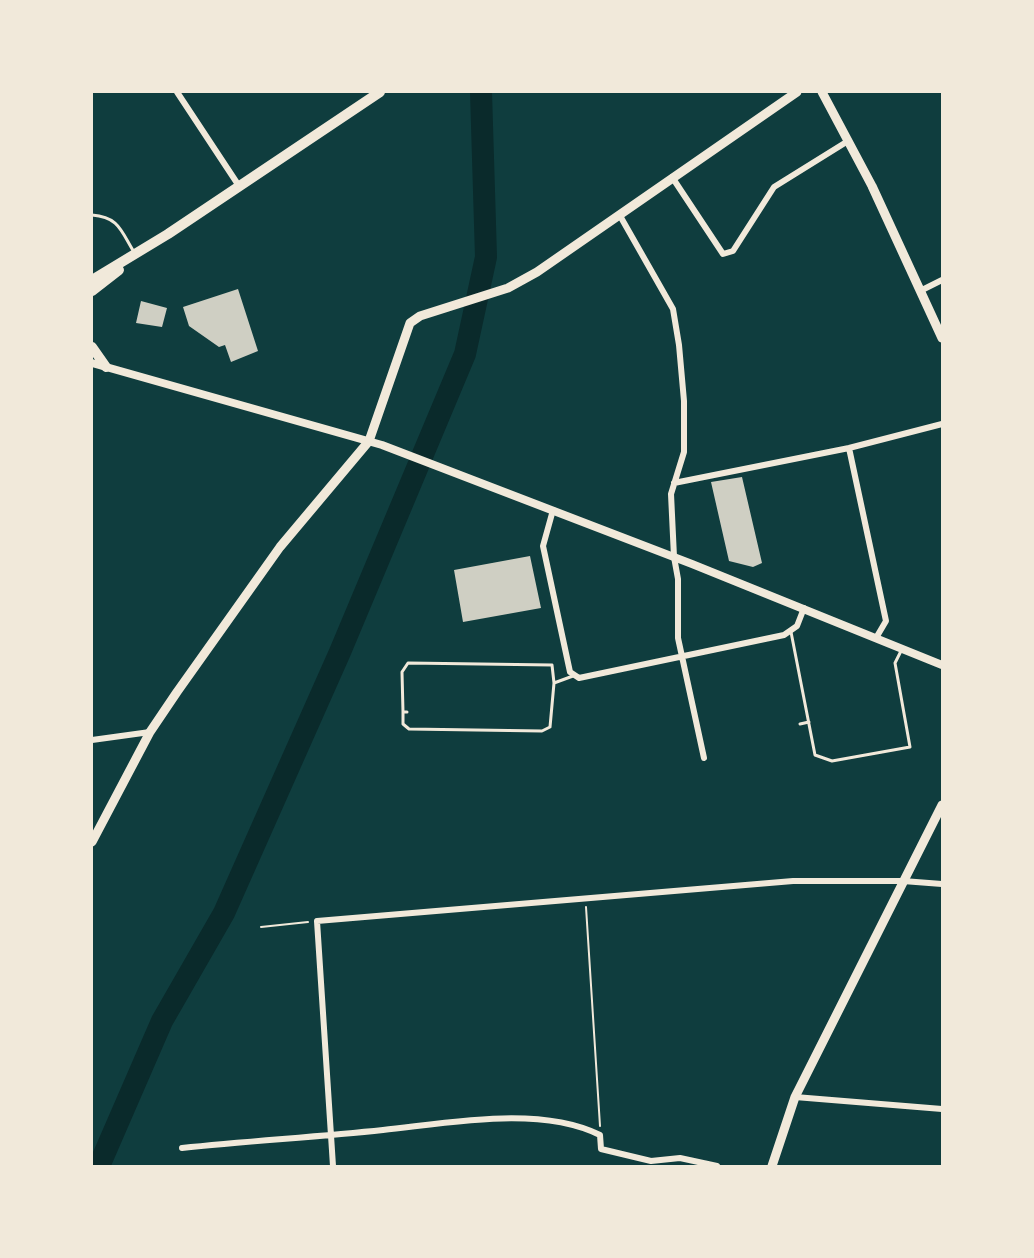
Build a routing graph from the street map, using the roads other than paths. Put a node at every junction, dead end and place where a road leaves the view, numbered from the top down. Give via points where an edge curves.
1 (177, 92) edge
2 (380, 92) edge
3 (797, 92) edge
4 (822, 92) edge
5 (848, 141) junction
6 (672, 177) junction
7 (238, 186) junction
8 (619, 214) junction
9 (92, 215) edge
10 (168, 234) junction
11 (135, 253) junction
12 (942, 280) edge
13 (92, 289) edge
14 (922, 290) junction
15 (942, 338) edge
16 (92, 347) edge
17 (92, 363) edge
18 (106, 367) junction
19 (942, 424) edge
20 (369, 441) junction
21 (849, 448) junction
22 (674, 483) junction
23 (553, 510) junction
24 (674, 557) junction
25 (804, 608) junction
26 (791, 630) junction
27 (876, 638) junction
28 (902, 648) junction
29 (681, 656) junction
30 (942, 665) edge
31 (573, 675) junction
32 (554, 683) junction
33 (809, 722) junction
34 (800, 724) dead end
35 (150, 732) junction
36 (92, 740) edge
37 (704, 758) dead end
38 (942, 805) edge
39 (92, 842) edge
40 (903, 881) junction
41 (942, 884) edge
42 (795, 1097) junction
43 (942, 1109) edge
44 (330, 1134) junction
45 (182, 1148) dead end
46 (651, 1164) edge
47 (333, 1167) edge
48 (717, 1167) edge
49 (772, 1167) edge

1 - 7 street
2 - 7 highway
3 - 6 main road
4 - 5 main road
5 - 6 street via 774,187 733,251 723,254
5 - 14 main road
6 - 8 main road
7 - 10 highway
8 - 20 main road via 508,288 420,316 410,323
8 - 22 street via 673,309 684,401 684,452
9 - 11 lane via 114,220
10 - 11 highway
10 - 13 highway
11 - 13 highway
12 - 14 street
14 - 15 main road
16 - 18 highway
17 - 18 street
18 - 20 street
19 - 21 street
20 - 23 street
20 - 35 main road via 280,548
21 - 22 street
21 - 27 street via 886,621
22 - 24 street
23 - 24 street
23 - 31 street via 543,546
24 - 25 street
24 - 29 street
25 - 26 street via 797,626
25 - 27 street
26 - 29 street via 784,635
26 - 33 lane
27 - 28 street
28 - 30 street
28 - 33 lane via 895,663 910,747 832,761 815,755
29 - 31 street via 586,678
29 - 37 street via 705,743
31 - 32 lane
32 - 32 lane via 552,720 550,727 542,731 409,729 403,724 402,672 408,663 552,665
33 - 34 lane
35 - 36 street
35 - 39 main road
38 - 40 main road
40 - 41 street
40 - 42 main road
40 - 44 street via 792,881 317,921
42 - 43 street
42 - 49 main road
44 - 45 street
44 - 46 street via 529,1119 582,1126 600,1135 601,1149
44 - 47 street
46 - 48 street via 680,1158

